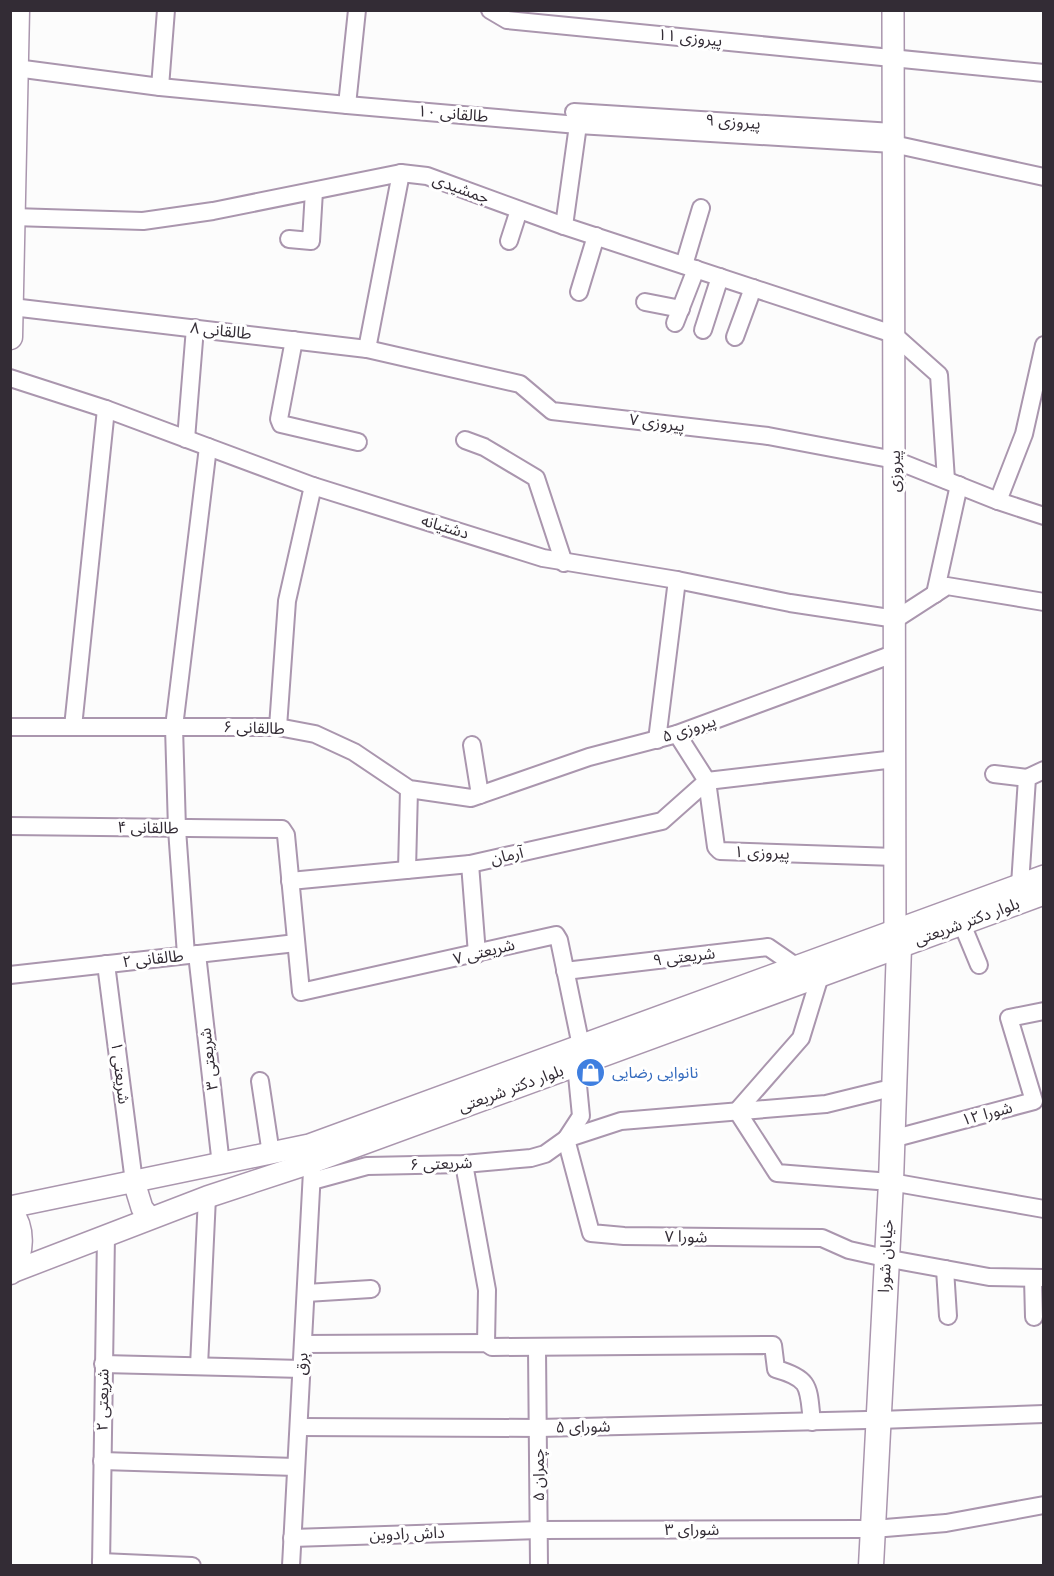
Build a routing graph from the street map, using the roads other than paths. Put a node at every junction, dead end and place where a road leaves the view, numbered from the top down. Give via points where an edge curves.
1 (17, 10) edge
2 (166, 10) edge
3 (357, 10) edge
4 (490, 10) edge
5 (893, 10) edge
6 (892, 58) junction
7 (16, 68) junction
8 (1044, 73) edge
9 (160, 87) junction
10 (347, 105) junction
11 (576, 119) junction
12 (893, 138) junction
13 (401, 173) junction
14 (1044, 177) edge
15 (314, 191) junction
16 (701, 208) dead end
17 (519, 210) junction
18 (13, 217) junction
19 (564, 226) junction
20 (596, 236) junction
21 (289, 239) dead end
22 (509, 241) dead end
23 (690, 267) junction
24 (720, 277) junction
25 (753, 288) junction
26 (12, 292) edge
27 (579, 292) dead end
28 (645, 302) dead end
29 (195, 328) junction
30 (703, 330) dead end
31 (893, 334) junction
32 (10, 337) edge
33 (735, 337) dead end
34 (294, 340) junction
35 (1044, 345) edge
36 (367, 349) junction
37 (428, 363) joint
38 (10, 378) edge
39 (106, 409) junction
40 (186, 439) junction
41 (465, 440) dead end
42 (358, 442) dead end
43 (208, 447) junction
44 (895, 460) junction
45 (953, 482) junction
46 (313, 486) junction
47 (998, 501) junction
48 (1044, 516) edge
49 (564, 562) junction
50 (677, 580) junction
51 (935, 594) junction
52 (1044, 602) edge
53 (896, 619) junction
54 (896, 653) junction
55 (10, 727) edge
56 (73, 727) junction
57 (174, 727) junction
58 (278, 727) junction
59 (677, 734) junction
60 (657, 740) junction
61 (472, 745) dead end
62 (895, 759) junction
63 (1044, 770) edge
64 (994, 774) dead end
65 (1027, 778) junction
66 (707, 781) junction
67 (410, 789) junction
68 (480, 795) junction
69 (10, 826) edge
70 (177, 829) junction
71 (895, 857) junction
72 (471, 864) junction
73 (407, 870) junction
74 (1044, 876) edge
75 (290, 881) junction
76 (1020, 885) junction
77 (1044, 894) edge
78 (962, 924) junction
79 (296, 943) junction
80 (894, 943) junction
81 (477, 954) junction
82 (191, 955) junction
83 (106, 964) junction
84 (979, 965) dead end
85 (797, 967) junction
86 (566, 971) junction
87 (10, 975) edge
88 (820, 976) junction
89 (749, 993) junction
90 (1044, 1011) edge
91 (578, 1056) junction
92 (260, 1081) dead end
93 (883, 1090) junction
94 (1039, 1105) edge
95 (737, 1111) junction
96 (566, 1139) junction
97 (892, 1139) junction
98 (361, 1144) junction
99 (271, 1154) junction
100 (464, 1164) junction
101 (221, 1165) junction
102 (367, 1166) junction
103 (312, 1172) junction
104 (884, 1181) junction
105 (134, 1182) junction
106 (207, 1197) junction
107 (10, 1209) edge
108 (1044, 1209) edge
109 (150, 1218) junction
110 (106, 1235) junction
111 (881, 1257) junction
112 (945, 1269) junction
113 (11, 1272) edge
114 (1038, 1278) edge
115 (371, 1289) dead end
116 (306, 1293) junction
117 (948, 1316) dead end
118 (1034, 1317) dead end
119 (486, 1343) junction
120 (303, 1344) junction
121 (537, 1349) junction
122 (103, 1364) junction
123 (200, 1366) junction
124 (302, 1369) junction
125 (1044, 1414) edge
126 (873, 1420) junction
127 (812, 1422) junction
128 (298, 1427) junction
129 (539, 1428) junction
130 (102, 1461) junction
131 (296, 1467) junction
132 (1044, 1505) edge
133 (867, 1529) junction
134 (531, 1530) junction
135 (292, 1538) junction
136 (101, 1564) edge
137 (192, 1566) edge
138 (291, 1566) edge
139 (539, 1566) edge
140 (858, 1566) edge
141 (871, 1566) edge

1 - 7 main road
2 - 9 street
3 - 10 street
4 - 6 street, پیروزی ۱۱ via 507,20
5 - 6 street, پیروزی
6 - 8 street, پیروزی ۱۱
6 - 12 street, پیروزی
7 - 9 street, طالقانی ۱۰
7 - 18 main road
9 - 10 street, طالقانی ۱۰
10 - 11 street, طالقانی ۱۰
11 - 12 street, طالقانی ۱۰
11 - 19 street
12 - 14 street, طالقانی ۱۰
12 - 31 street, پیروزی
13 - 15 street, جمشیدی
13 - 17 street, جمشیدی via 427,176
13 - 36 street
15 - 18 street, جمشیدی via 143,221
15 - 21 street via 311,241
16 - 23 street
17 - 19 street, جمشیدی
17 - 22 street
18 - 26 main road
19 - 20 street, جمشیدی
20 - 23 street, جمشیدی
20 - 27 street
23 - 24 street, جمشیدی
23 - 28 street via 678,316
24 - 25 street, جمشیدی
24 - 30 street
25 - 31 street, جمشیدی
25 - 33 street
26 - 29 street, طالقانی ۸
26 - 32 main road
29 - 34 street, طالقانی ۸
29 - 40 street
31 - 44 street, پیروزی
31 - 45 street via 939,375
34 - 36 street, طالقانی ۸
34 - 42 street via 281,424
35 - 47 street via 1024,434
36 - 37 street, طالقانی ۸
37 - 44 street, پیروزی ۷ via 520,384 552,411 768,436
38 - 39 street, دشتیانه
39 - 40 street, دشتیانه
39 - 56 street
40 - 43 street, دشتیانه
41 - 49 street via 536,478
43 - 46 street, دشتیانه
43 - 57 street, شریعتی ۳
44 - 45 street, پیروزی ۷
44 - 53 street, پیروزی
45 - 47 street, پیروزی ۷
45 - 51 street
46 - 49 street, دشتیانه
46 - 58 street via 287,601
47 - 48 street, پیروزی ۷
49 - 50 street, دشتیانه
50 - 53 street, دشتیانه
50 - 60 street
51 - 52 street via 947,586
51 - 53 street
53 - 54 street, پیروزی
54 - 59 street, پیروزی ۵
54 - 62 street, پیروزی
55 - 56 street, طالقانی ۶
56 - 57 street, طالقانی ۶
57 - 58 street, طالقانی ۶
57 - 70 street, شریعتی ۳
58 - 67 street, طالقانی ۶ via 325,738
59 - 60 street, پیروزی ۵
59 - 66 street, پیروزی ۱
60 - 68 street, پیروزی ۵ via 589,757
61 - 68 street
62 - 66 street
62 - 71 street, پیروزی
63 - 65 street
64 - 65 street
65 - 76 street
66 - 71 street, پیروزی ۱ via 716,847 720,851
66 - 72 street, آرمان via 662,821
67 - 68 street, طالقانی ۶ via 471,798
67 - 73 street
69 - 70 street, طالقانی ۴
70 - 75 street, طالقانی ۴ via 284,831
70 - 82 street, شریعتی ۳
71 - 80 street, پیروزی
72 - 73 street, آرمان
72 - 81 street
73 - 75 street, آرمان
74 - 76 street, بلوار دکتر شریعتی
75 - 79 street
76 - 80 street, بلوار دکتر شریعتی
77 - 78 street, بلوار دکتر شریعتی
78 - 80 street, بلوار دکتر شریعتی
78 - 84 street
79 - 81 street, شریعتی ۷ via 301,992
79 - 82 street, طالقانی ۲
80 - 85 street, بلوار دکتر شریعتی
80 - 88 street, بلوار دکتر شریعتی
80 - 93 main road, خیابان شورا
80 - 97 main road, خیابان شورا
81 - 86 street, شریعتی ۷ via 556,935
82 - 83 street, طالقانی ۲
82 - 101 street, شریعتی ۳
83 - 87 street, طالقانی ۲
83 - 105 street, شریعتی ۱
85 - 86 street, شریعتی ۹ via 768,947
85 - 89 street, بلوار دکتر شریعتی
86 - 91 street, شریعتی ۷
88 - 89 street, بلوار دکتر شریعتی
88 - 95 street via 801,1038
89 - 91 street, بلوار دکتر شریعتی
90 - 94 street, شورا ۱۲ via 1009,1018
91 - 96 street, شریعتی ۷ via 581,1116
91 - 98 street, بلوار دکتر شریعتی
91 - 99 street, بلوار دکتر شریعتی
92 - 99 street
93 - 95 street via 826,1104
93 - 104 main road, خیابان شورا
94 - 97 street, شورا ۱۲
95 - 96 street via 621,1121
95 - 104 street via 777,1173
96 - 100 street, شریعتی ۶ via 545,1154 531,1158
96 - 111 street, شورا ۷ via 591,1233 822,1238 849,1250
97 - 104 main road, خیابان شورا
98 - 102 street
98 - 103 street, بلوار دکتر شریعتی
99 - 101 street, بلوار دکتر شریعتی
100 - 102 street, شریعتی ۶
100 - 119 street via 487,1290
101 - 105 street, بلوار دکتر شریعتی
102 - 103 street, شریعتی ۶
103 - 106 street, بلوار دکتر شریعتی
103 - 116 street, برق
104 - 108 street
104 - 111 main road, خیابان شورا
105 - 107 street, بلوار دکتر شریعتی
105 - 109 street via 142,1208
106 - 109 street, بلوار دکتر شریعتی
106 - 123 street
107 - 113 main road via 20,1240
109 - 110 street, بلوار دکتر شریعتی
110 - 113 street, بلوار دکتر شریعتی
110 - 122 street, شریعتی ۲
111 - 112 street
111 - 126 main road, خیابان شورا
112 - 114 street via 989,1277
112 - 117 street
114 - 118 street
115 - 116 street
116 - 120 street, برق
119 - 120 street
119 - 121 street via 492,1347
120 - 124 street, برق
121 - 127 street via 773,1345 776,1369 798,1375 807,1384
121 - 129 street, چمران ۵
122 - 123 street
122 - 130 street, شریعتی ۲
123 - 124 street
124 - 128 street, برق
125 - 126 street, شورای ۵
126 - 127 street, شورای ۵
126 - 133 main road, خیابان شورا
127 - 129 street, شورای ۵
128 - 129 street, شورای ۵
128 - 131 street, برق
129 - 134 street, چمران ۵
130 - 131 street
130 - 136 street, شریعتی ۲
131 - 135 street, برق
132 - 133 street, شورای ۳ via 946,1523
133 - 134 street, شورای ۳
133 - 140 main road, خیابان شورا
133 - 141 main road, خیابان شورا
134 - 135 street, داش رادوین
134 - 139 street, چمران ۵
135 - 138 street, برق
136 - 137 street

